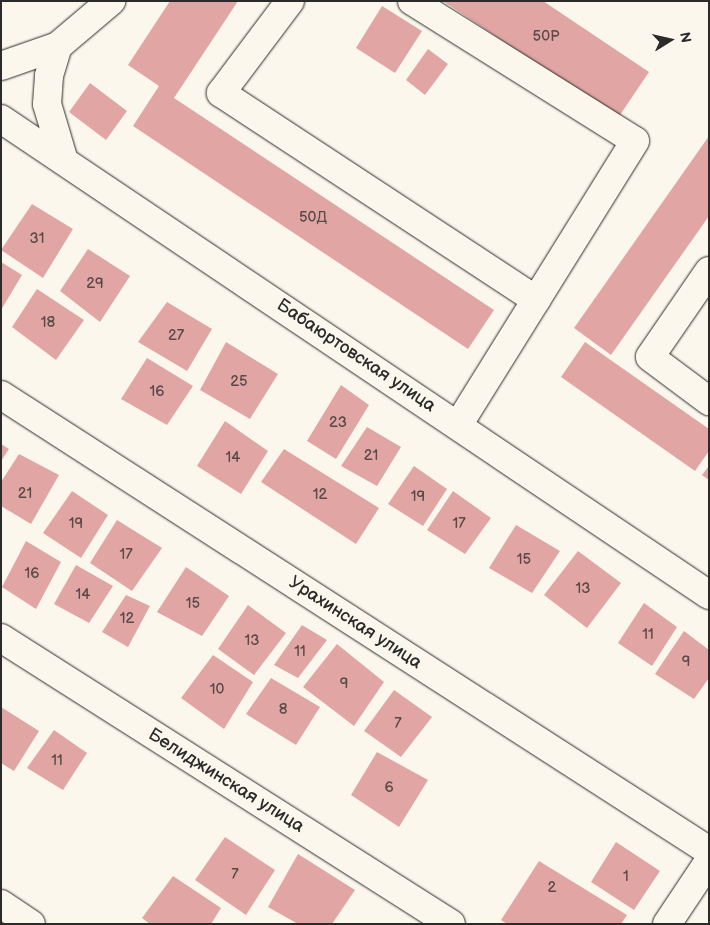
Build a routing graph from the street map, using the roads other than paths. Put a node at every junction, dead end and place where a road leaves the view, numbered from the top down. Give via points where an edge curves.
1 (111, 1) edge
2 (290, 1) edge
3 (412, 1) edge
4 (58, 46) junction
5 (1, 66) edge
6 (1, 119) edge
7 (64, 161) junction
8 (709, 271) edge
9 (536, 300) junction
10 (1, 394) edge
11 (709, 400) edge
12 (458, 425) junction
13 (709, 595) edge
14 (1, 638) edge
15 (709, 851) edge
16 (709, 861) edge
17 (1, 904) edge
18 (31, 924) edge
19 (451, 924) edge
20 (667, 924) edge

1 - 4 street
2 - 9 street via 221,94
3 - 9 street via 635,141
4 - 5 street
4 - 7 street via 48,76 47,104
6 - 7 street, Бабаюртовская улица
7 - 12 street, Бабаюртовская улица
8 - 11 street via 650,357
9 - 12 street
10 - 15 street, Урахинская улица
12 - 13 street, Бабаюртовская улица
14 - 19 street, Белиджинская улица
16 - 20 street
17 - 18 street

